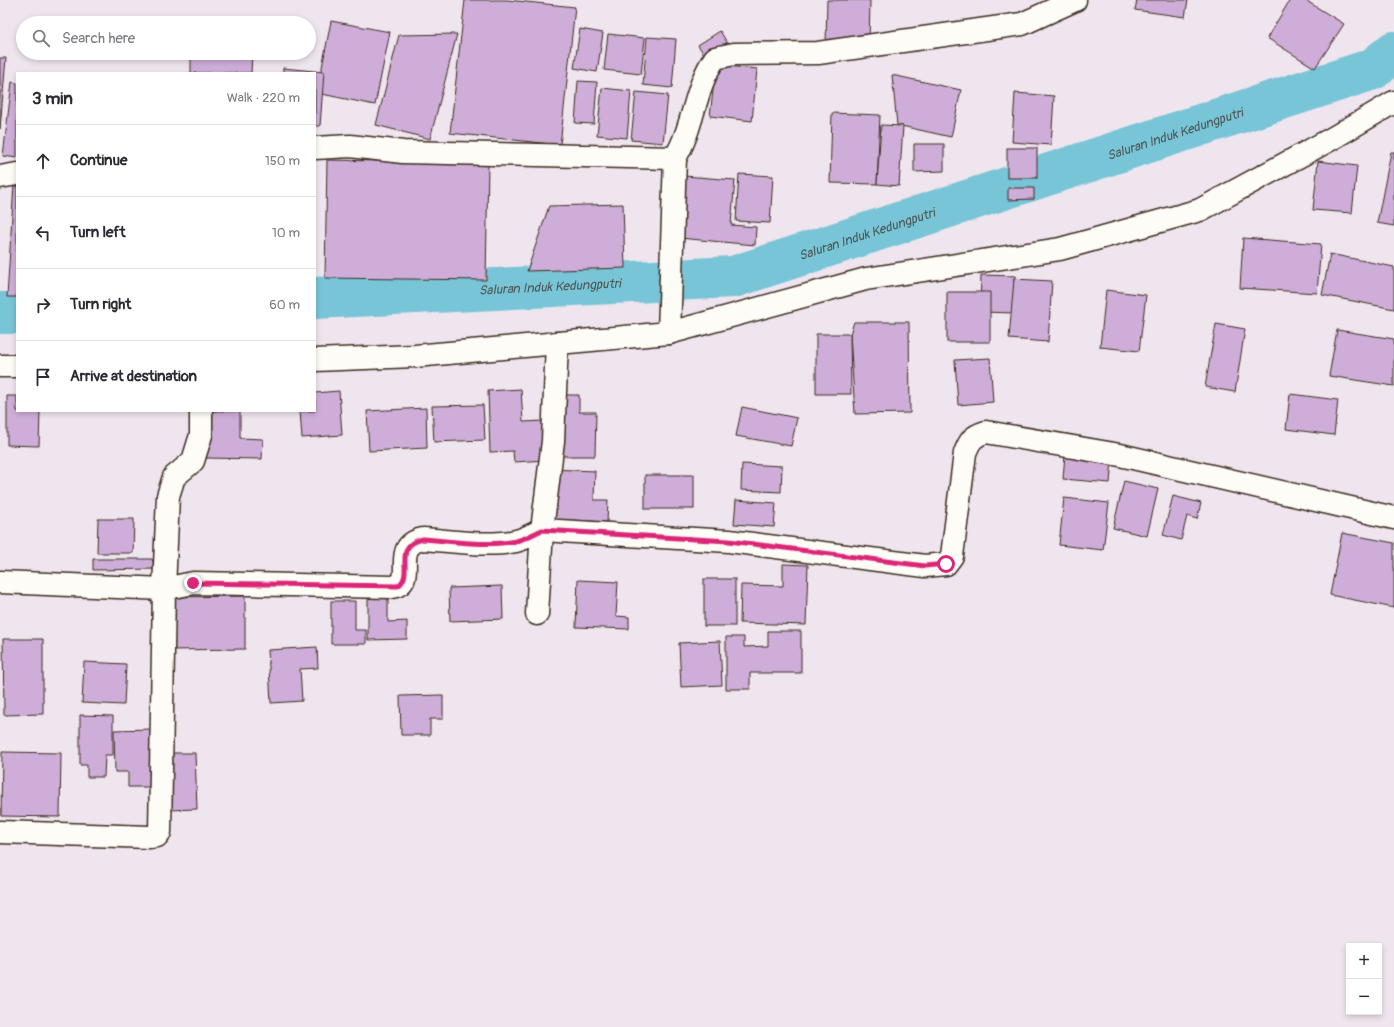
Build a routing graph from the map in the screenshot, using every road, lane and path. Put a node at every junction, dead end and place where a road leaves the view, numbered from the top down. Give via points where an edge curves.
1 (1074, 0) edge
2 (1394, 102) edge
3 (316, 148) edge
4 (675, 158) junction
5 (16, 174) edge
6 (0, 176) edge
7 (669, 333) junction
8 (556, 343) junction
9 (316, 360) edge
10 (0, 366) edge
11 (16, 366) edge
12 (201, 412) edge
13 (1394, 518) edge
14 (542, 530) junction
15 (0, 582) edge
16 (164, 589) junction
17 (537, 614) dead end
18 (0, 832) edge

1 - 4 street via 1022,24 818,53 734,54 715,58 702,86 684,144
2 - 7 street via 1200,210 1060,249 866,279
3 - 4 street via 350,146 402,152
4 - 7 street
5 - 6 street
7 - 8 street
8 - 9 street via 415,356
8 - 14 street via 553,441
10 - 11 street
12 - 16 street via 201,435 193,461 174,477 168,496
13 - 14 street via 1120,455 986,432 975,435 970,440 965,453 952,556 946,564 937,566 729,541
14 - 16 street via 504,542 423,539 414,541 406,549 404,577 398,586 193,583
14 - 17 street
15 - 16 street
16 - 18 street via 159,834 150,837

